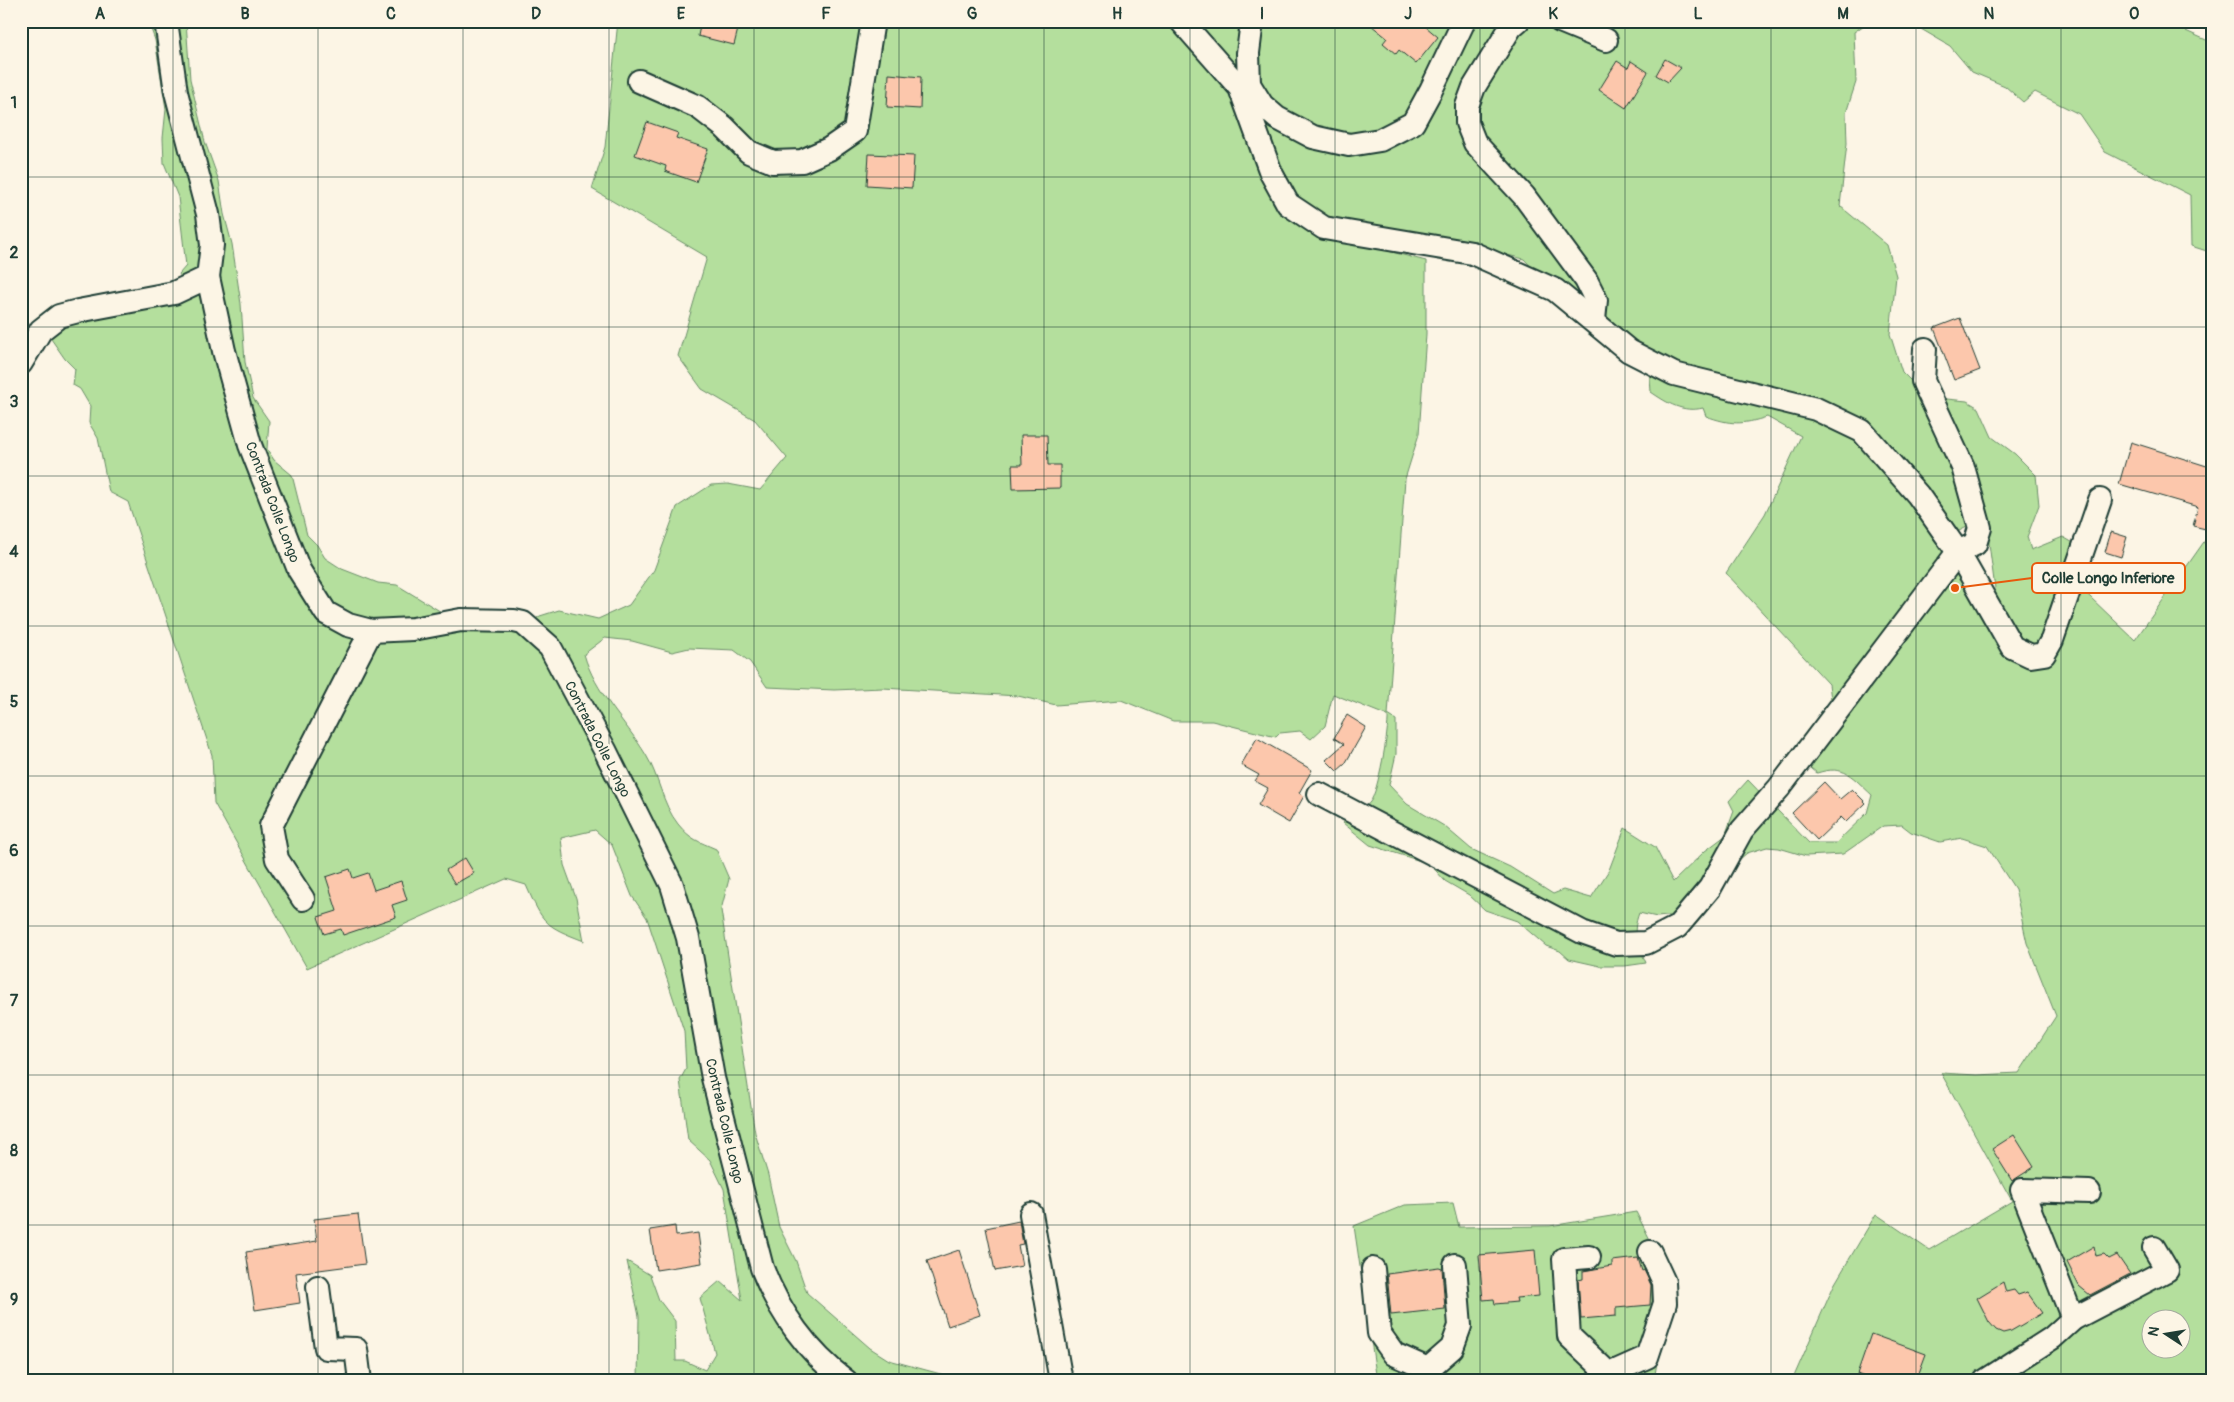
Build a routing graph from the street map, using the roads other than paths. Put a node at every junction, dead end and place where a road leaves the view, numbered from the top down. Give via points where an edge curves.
1 (166, 21) edge
2 (873, 21) edge
3 (1181, 21) edge
4 (1252, 21) edge
5 (1464, 21) edge
6 (1518, 21) edge
7 (1560, 21) edge
8 (1606, 40) dead end
9 (640, 81) dead end
10 (1245, 86) junction
11 (208, 277) junction
12 (1594, 320) junction
13 (1925, 349) dead end
14 (21, 364) edge
15 (2100, 500) dead end
16 (1958, 552) junction
17 (371, 631) junction
18 (1319, 794) dead end
19 (303, 899) dead end
20 (2089, 1192) dead end
21 (1031, 1214) dead end
22 (2154, 1248) dead end
23 (1650, 1252) dead end
24 (1590, 1257) dead end
25 (1455, 1266) dead end
26 (1373, 1269) dead end
27 (318, 1287) dead end
28 (2073, 1319) junction
29 (1428, 1375) edge
30 (1610, 1377) edge
31 (360, 1381) edge
32 (846, 1381) edge
33 (1061, 1381) edge
34 (1985, 1381) edge

1 - 11 street, Contrada Colle Longo via 176,92 208,214 212,245
2 - 9 street via 855,132 830,150 802,161 773,162 749,152 698,107
3 - 10 street
4 - 10 street
5 - 10 street via 1413,123 1380,140 1349,145 1313,137 1277,118
6 - 12 street via 1474,87 1467,106 1467,123 1475,143 1524,196 1586,280 1596,300
7 - 8 street
10 - 12 street via 1271,173 1288,204 1324,228 1472,253 1555,290
11 - 14 street via 174,293 59,316 41,330
11 - 17 street, Contrada Colle Longo via 250,445 299,570 326,613 348,625
12 - 16 street via 1630,351 1674,374 1816,409 1862,431 1918,495
13 - 16 street via 1924,382 1963,467 1980,528 1975,544
15 - 16 street via 2052,640 2044,654 2031,656 2012,647
16 - 18 street via 1779,788 1742,830 1710,888 1676,927 1646,943 1616,944 1582,932
17 - 19 street via 271,826 277,859
17 - 32 street, Contrada Colle Longo via 413,629 461,620 514,621 523,623 550,647 672,885 688,938 713,1078 771,1292 787,1318 829,1368
20 - 28 street via 2022,1190
21 - 33 street
22 - 28 street via 2167,1270
23 - 30 street via 1664,1282 1665,1303 1647,1357
24 - 30 street via 1564,1259 1570,1336
25 - 29 street via 1460,1326 1452,1348
26 - 29 street via 1379,1333 1394,1354
27 - 31 street via 326,1348 356,1349
28 - 34 street via 2052,1338

